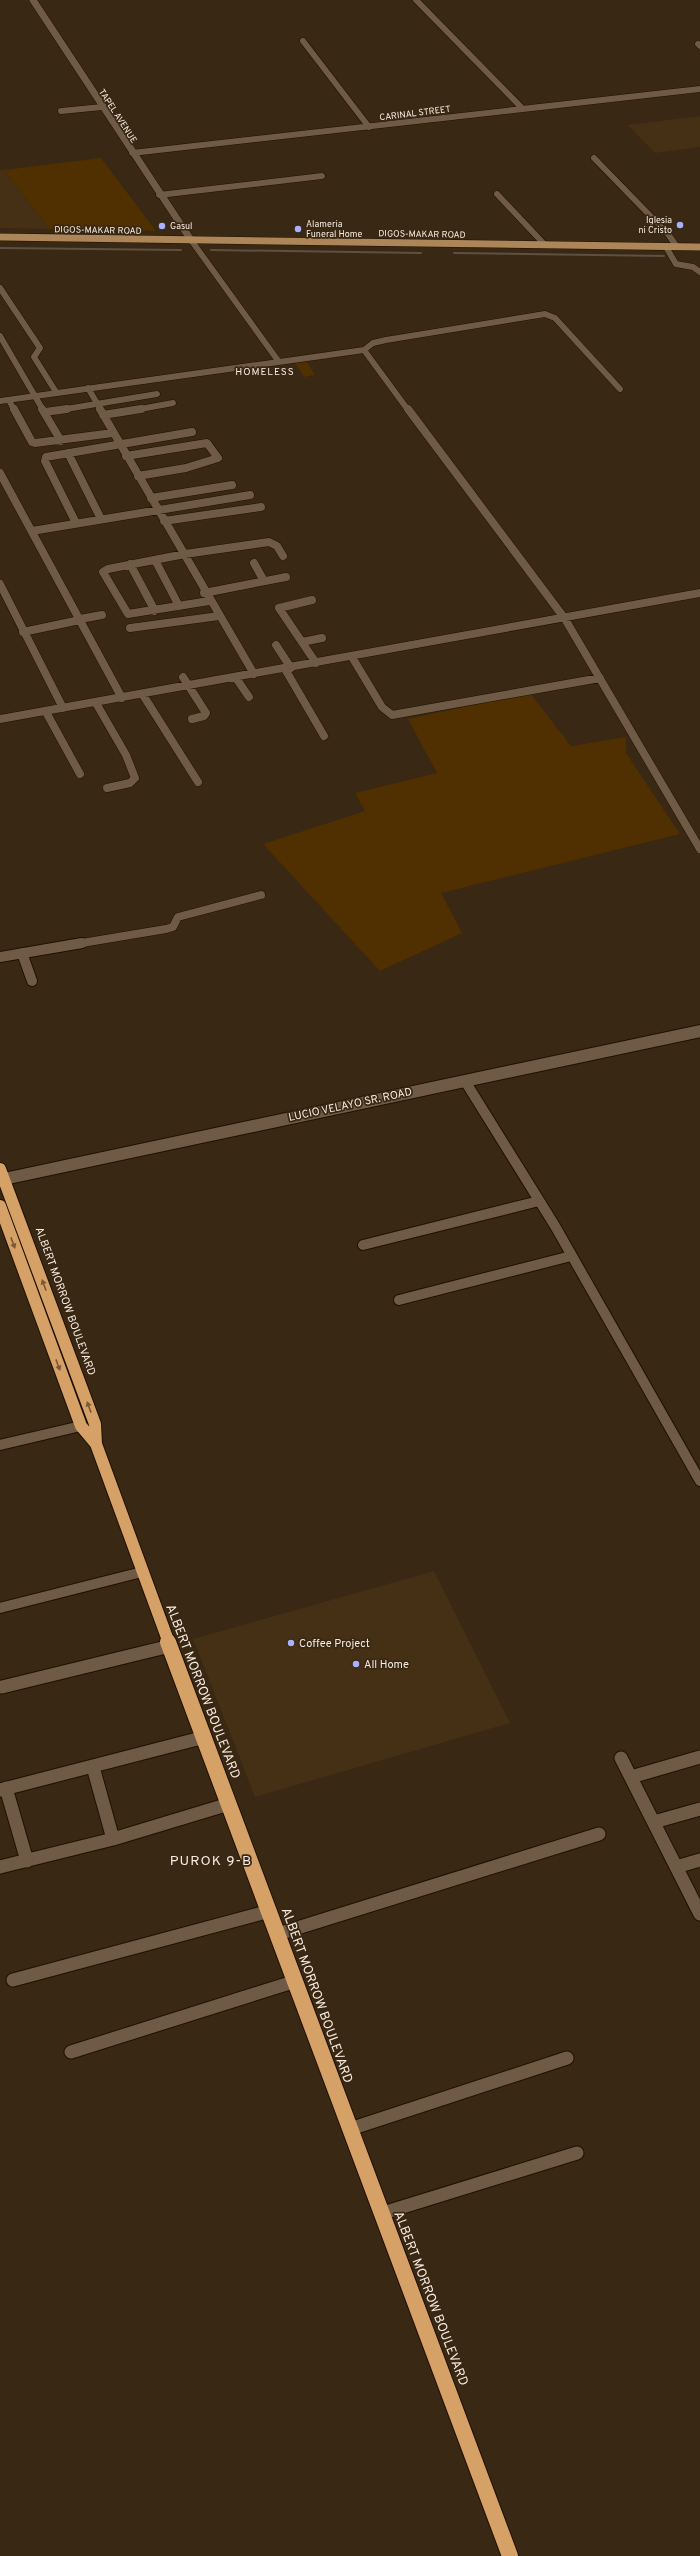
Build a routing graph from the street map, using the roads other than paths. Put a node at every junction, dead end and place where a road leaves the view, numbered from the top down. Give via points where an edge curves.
1 (33, 0) edge
2 (416, 0) edge
3 (303, 41) dead end
4 (700, 89) edge
5 (102, 107) junction
6 (523, 109) junction
7 (61, 111) dead end
8 (369, 127) junction
9 (132, 153) junction
10 (594, 158) dead end
11 (322, 176) dead end
12 (497, 194) dead end
13 (159, 195) junction
14 (0, 238) edge
15 (192, 240) junction
16 (545, 245) junction
17 (666, 247) junction
18 (677, 247) junction
19 (700, 247) edge
20 (700, 272) edge
21 (0, 288) edge
22 (0, 336) edge
23 (364, 350) junction
24 (279, 362) junction
25 (88, 388) junction
26 (620, 389) dead end
27 (56, 392) junction
28 (157, 394) dead end
29 (36, 395) junction
30 (9, 400) junction
31 (0, 401) edge
32 (173, 403) dead end
33 (97, 404) junction
34 (45, 412) junction
35 (103, 416) junction
36 (192, 432) dead end
37 (113, 433) junction
38 (61, 441) junction
39 (119, 445) junction
40 (68, 453) junction
41 (126, 456) junction
42 (0, 473) edge
43 (138, 476) junction
44 (232, 485) dead end
45 (250, 495) dead end
46 (151, 498) junction
47 (261, 507) dead end
48 (157, 510) junction
49 (101, 519) junction
50 (164, 521) junction
51 (76, 524) junction
52 (32, 531) junction
53 (185, 554) junction
54 (283, 556) dead end
55 (155, 560) junction
56 (254, 563) dead end
57 (130, 564) junction
58 (286, 577) dead end
59 (264, 580) junction
60 (0, 584) edge
61 (204, 593) junction
62 (700, 593) edge
63 (312, 600) dead end
64 (209, 601) junction
65 (179, 606) junction
66 (155, 611) junction
67 (102, 615) dead end
68 (219, 616) junction
69 (565, 619) junction
70 (80, 620) junction
71 (130, 628) dead end
72 (23, 632) junction
73 (322, 638) dead end
74 (302, 642) junction
75 (276, 645) dead end
76 (352, 657) junction
77 (316, 663) junction
78 (288, 668) junction
79 (254, 674) junction
80 (183, 677) dead end
81 (236, 678) junction
82 (600, 678) junction
83 (188, 686) junction
84 (143, 694) junction
85 (122, 698) junction
86 (249, 698) dead end
87 (96, 703) junction
88 (63, 708) junction
89 (46, 712) junction
90 (0, 719) edge
91 (192, 719) dead end
92 (324, 736) dead end
93 (80, 774) dead end
94 (198, 782) dead end
95 (107, 788) dead end
96 (700, 849) edge
97 (261, 895) dead end
98 (22, 953) junction
99 (0, 957) edge
100 (32, 981) dead end
101 (700, 1031) edge
102 (465, 1080) junction
103 (1, 1176) edge
104 (539, 1201) junction
105 (0, 1206) edge
106 (363, 1245) dead end
107 (571, 1256) junction
108 (399, 1300) dead end
109 (81, 1426) junction
110 (0, 1444) edge
111 (96, 1444) junction
112 (700, 1481) edge
113 (142, 1572) junction
114 (0, 1608) edge
115 (170, 1646) junction
116 (2, 1687) dead end
117 (205, 1737) junction
118 (700, 1757) edge
119 (622, 1758) dead end
120 (93, 1767) junction
121 (631, 1777) junction
122 (3, 1789) edge
123 (229, 1804) junction
124 (700, 1809) edge
125 (654, 1822) junction
126 (599, 1834) dead end
127 (113, 1839) junction
128 (700, 1860) edge
129 (27, 1861) junction
130 (0, 1867) edge
131 (676, 1867) junction
132 (270, 1911) junction
133 (700, 1913) edge
134 (278, 1934) junction
135 (13, 1980) dead end
136 (296, 1981) junction
137 (71, 2052) dead end
138 (567, 2058) dead end
139 (350, 2129) junction
140 (577, 2153) dead end
141 (382, 2213) junction
142 (510, 2556) edge

1 - 5 street, TAPEL AVENUE
2 - 6 street
3 - 8 street
4 - 6 street, CARINAL STREET
5 - 7 street
5 - 9 street, TAPEL AVENUE
6 - 8 street, CARINAL STREET
8 - 9 street, CARINAL STREET
9 - 13 street, TAPEL AVENUE
10 - 18 street via 668,234
11 - 13 street
12 - 16 street
13 - 15 street, TAPEL AVENUE
14 - 15 main road, DIGOS-MAKAR ROAD
15 - 16 main road, DIGOS-MAKAR ROAD
15 - 24 street
16 - 17 main road, DIGOS-MAKAR ROAD
17 - 18 main road, DIGOS-MAKAR ROAD
17 - 20 street via 676,264 693,267
18 - 19 main road, DIGOS-MAKAR ROAD
21 - 27 street via 40,348 35,360
22 - 29 street
23 - 24 street
23 - 26 street via 373,343 386,340 548,314 555,318
23 - 69 street
24 - 25 street
25 - 27 street
25 - 33 street
27 - 29 street
28 - 33 street
29 - 30 street
29 - 34 street
30 - 31 street
30 - 38 street via 32,442
32 - 35 street
33 - 34 street
33 - 35 street
34 - 38 street
35 - 37 street
36 - 39 street
37 - 38 street
37 - 39 street
39 - 40 street
39 - 41 street
40 - 49 street
40 - 51 street via 44,459
41 - 43 street
41 - 43 street via 207,443 218,458 186,468
42 - 52 street
43 - 46 street
44 - 46 street
45 - 48 street
46 - 48 street
47 - 50 street
48 - 49 street
48 - 50 street
49 - 51 street
50 - 53 street
51 - 52 street
52 - 70 street
53 - 54 street via 269,542 277,546
53 - 55 street
53 - 61 street
55 - 57 street
55 - 65 street
56 - 59 street
57 - 66 street
57 - 66 street via 103,572 125,612 131,615
58 - 59 street
59 - 61 street
60 - 72 street
61 - 64 street
62 - 69 street
63 - 74 street via 279,608
64 - 65 street
64 - 68 street
65 - 66 street
67 - 70 street
68 - 71 street
68 - 79 street
69 - 76 street
69 - 82 street
70 - 72 street
70 - 85 street
72 - 88 street
73 - 74 street
74 - 77 street
75 - 78 street
76 - 77 street
76 - 82 street via 382,707 392,715
77 - 78 street
78 - 79 street
78 - 92 street
79 - 81 street
80 - 83 street
81 - 83 street
81 - 86 street
82 - 96 street
83 - 84 street
83 - 91 street via 206,713
84 - 85 street
84 - 94 street
85 - 87 street
87 - 88 street
87 - 95 street via 126,755 135,778 130,783
88 - 89 street
89 - 90 street
89 - 93 street
97 - 98 street via 178,917 173,927 166,929
98 - 99 street
98 - 100 street
101 - 102 street, LUCIO VELAYO SR. ROAD
102 - 103 street, LUCIO VELAYO SR. ROAD
102 - 104 street
111 -> 103 highway, ALBERT MORROW BOULEVARD via 95,1424
104 - 106 street
104 - 107 street
105 -> 109 highway, ALBERT MORROW BOULEVARD
107 - 108 street
107 - 112 street
109 - 110 street
109 - 111 highway, ALBERT MORROW BOULEVARD
111 - 113 highway, ALBERT MORROW BOULEVARD
113 - 114 street
113 - 115 highway, ALBERT MORROW BOULEVARD
115 - 116 street
115 - 117 highway, ALBERT MORROW BOULEVARD
117 - 120 street
117 - 123 highway, ALBERT MORROW BOULEVARD
118 - 121 street
119 - 121 street
120 - 122 street
120 - 127 street
121 - 125 street
122 - 129 street
123 - 127 street
123 - 132 highway, ALBERT MORROW BOULEVARD
124 - 125 street
125 - 131 street
126 - 134 street
127 - 129 street
128 - 131 street
129 - 130 street
131 - 133 street
132 - 134 highway, ALBERT MORROW BOULEVARD
132 - 135 street
134 - 136 highway, ALBERT MORROW BOULEVARD
136 - 137 street
136 - 139 highway, ALBERT MORROW BOULEVARD
138 - 139 street
139 - 141 highway, ALBERT MORROW BOULEVARD
140 - 141 street
141 - 142 highway, ALBERT MORROW BOULEVARD

